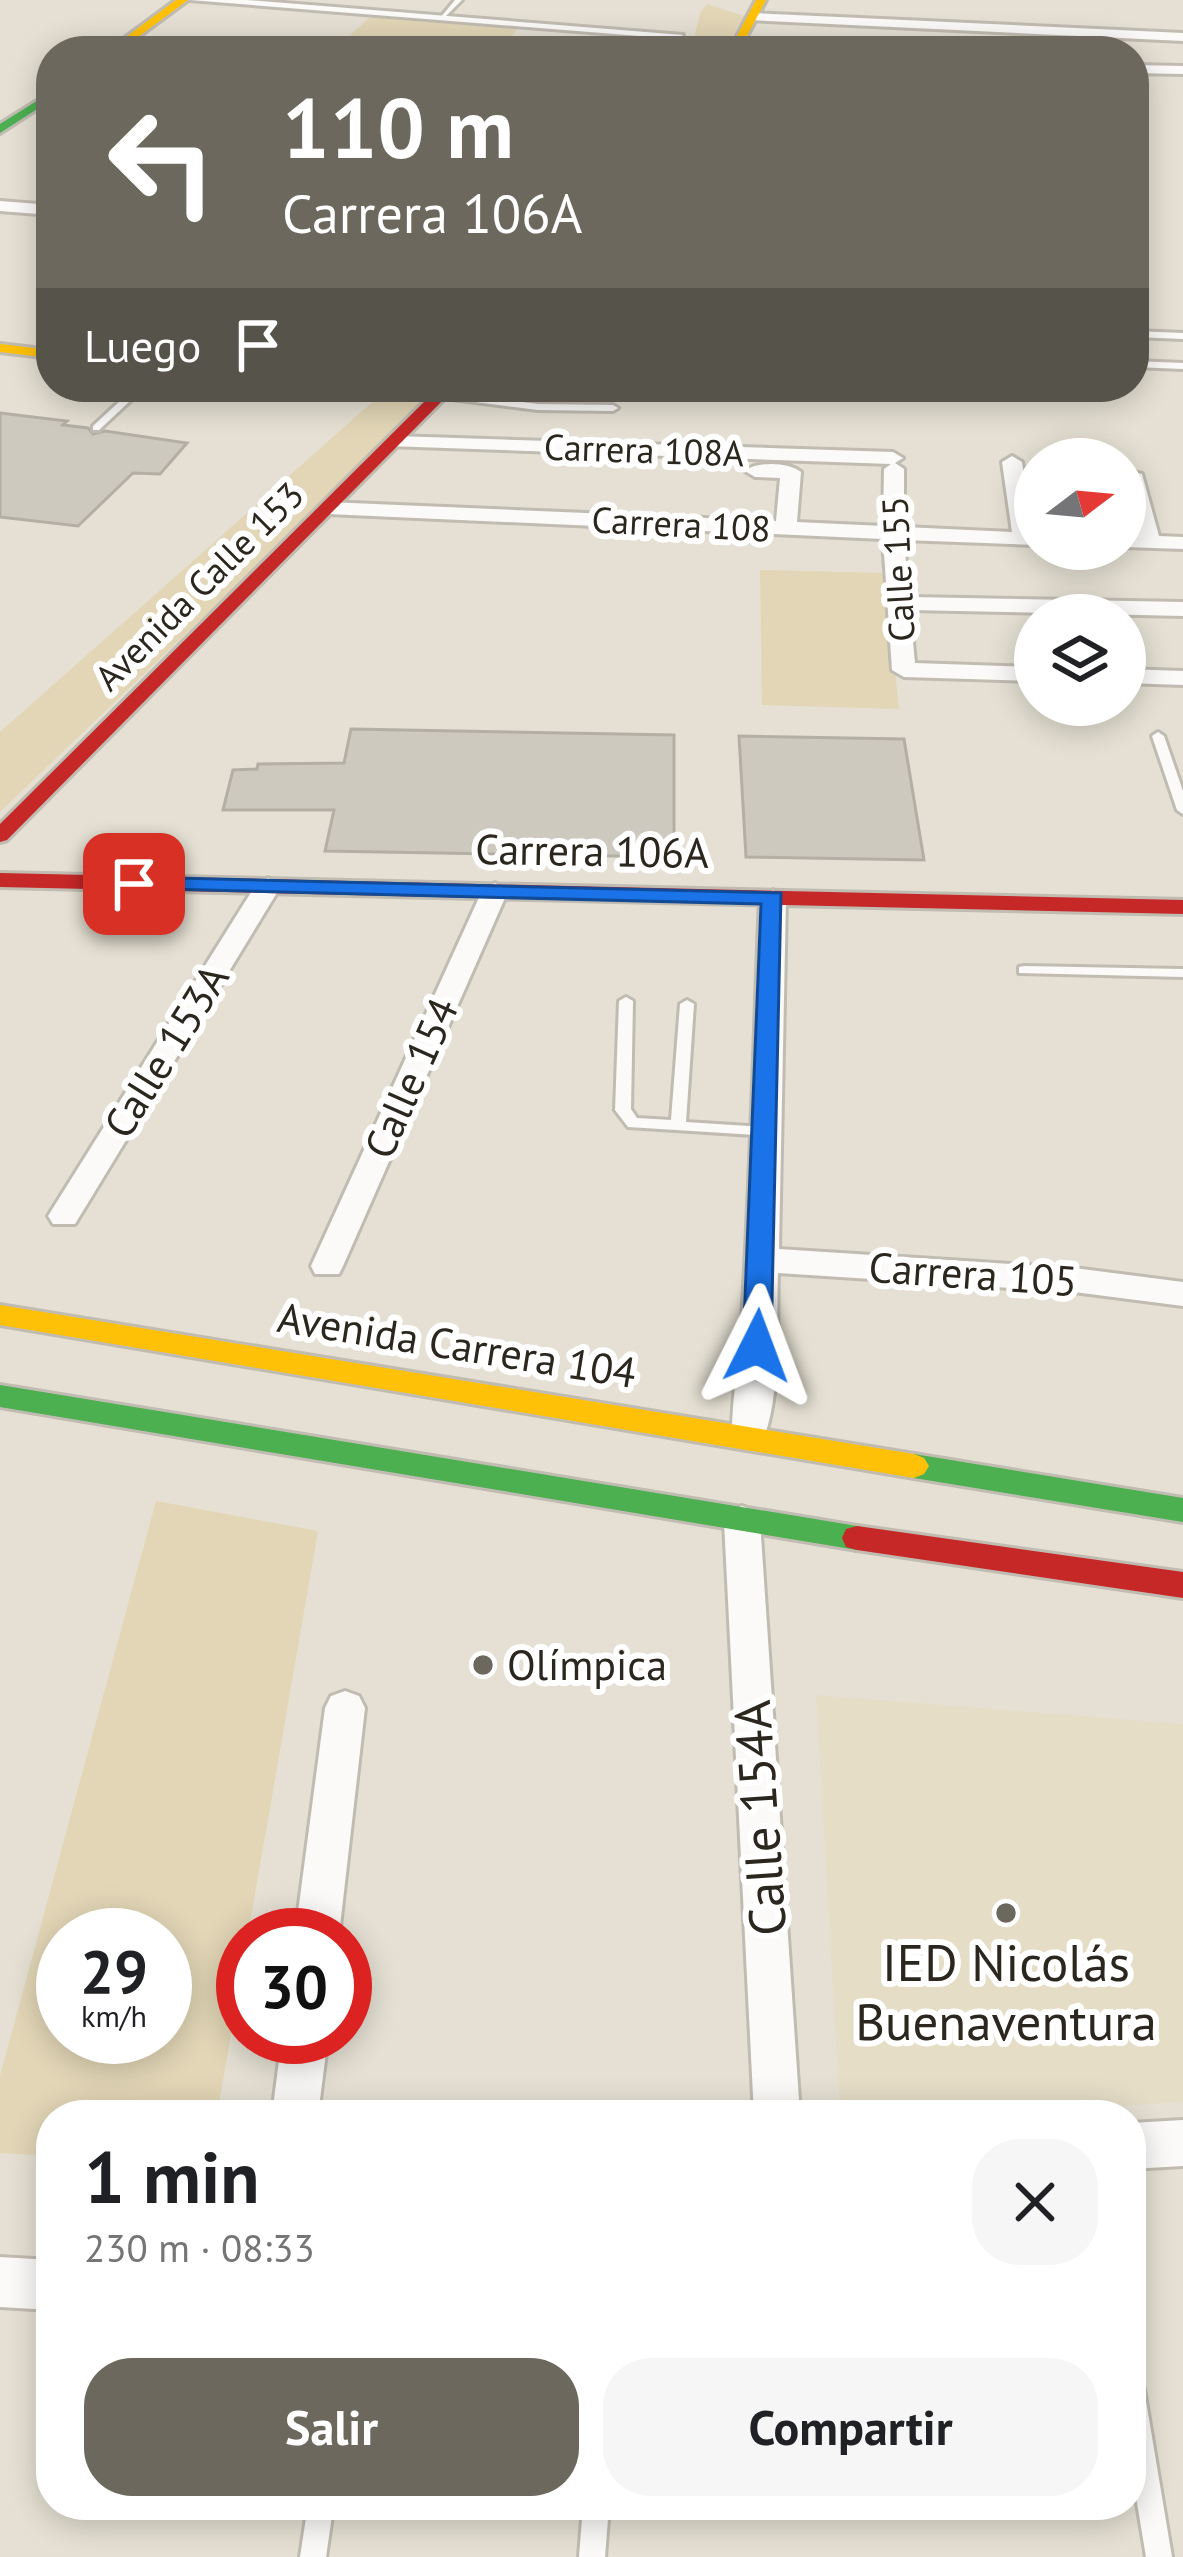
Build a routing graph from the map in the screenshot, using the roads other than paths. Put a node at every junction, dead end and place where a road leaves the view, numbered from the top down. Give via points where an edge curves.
1 (183, 0) edge
2 (196, 0) edge
3 (459, 0) edge
4 (756, 9) edge
5 (442, 17) junction
6 (1128, 17) dead end
7 (1052, 23) junction
8 (1128, 34) junction
9 (677, 35) dead end
10 (133, 36) edge
11 (742, 36) edge
12 (1051, 36) edge
13 (1183, 37) edge
14 (1149, 69) edge
15 (1183, 70) edge
16 (0, 90) edge
17 (36, 97) edge
18 (36, 99) edge
19 (0, 100) edge
20 (36, 106) edge
21 (0, 129) edge
22 (0, 206) edge
23 (36, 209) edge
24 (1149, 335) edge
25 (1183, 336) edge
26 (0, 348) edge
27 (36, 352) edge
28 (1149, 365) edge
29 (1183, 367) edge
30 (124, 402) edge
31 (433, 402) edge
32 (508, 402) edge
33 (613, 408) dead end
34 (96, 428) dead end
35 (395, 442) junction
36 (1012, 462) dead end
37 (893, 464) joint
38 (634, 466) dead end
39 (1014, 471) edge
40 (328, 508) junction
41 (1146, 527) edge
42 (786, 529) junction
43 (893, 534) junction
44 (1014, 538) edge
45 (1146, 542) edge
46 (1150, 542) junction
47 (1183, 543) edge
48 (897, 603) junction
49 (1183, 610) edge
50 (1014, 673) edge
51 (1146, 677) edge
52 (1183, 678) edge
53 (1158, 736) dead end
54 (1183, 810) edge
55 (0, 836) edge
56 (0, 880) edge
57 (268, 886) junction
58 (495, 891) junction
59 (773, 898) junction
60 (1182, 908) edge
61 (1024, 970) dead end
62 (1183, 973) edge
63 (626, 1001) dead end
64 (687, 1004) dead end
65 (678, 1126) junction
66 (765, 1132) junction
67 (64, 1216) dead end
68 (762, 1260) junction
69 (327, 1266) dead end
70 (1183, 1294) edge
71 (0, 1315) edge
72 (0, 1396) edge
73 (747, 1436) junction
74 (1183, 1510) edge
75 (742, 1521) junction
76 (1183, 1585) edge
77 (344, 1708) dead end
78 (320, 1908) edge
79 (302, 2064) edge
80 (297, 2100) edge
81 (776, 2100) edge
82 (1183, 2143) edge
83 (1146, 2145) edge
84 (0, 2282) edge
85 (36, 2284) edge
86 (1146, 2479) edge
87 (319, 2520) edge
88 (595, 2520) edge
89 (314, 2557) edge
90 (592, 2557) edge
91 (1159, 2557) edge

1 - 10 street
2 - 5 street
3 - 5 lane
4 - 7 street via 886,24
4 - 11 street
5 - 9 street
6 - 8 street
7 - 8 street
7 - 12 street
8 - 13 street
14 - 15 street
16 - 17 street
18 - 19 street
20 - 21 street
22 - 23 street
24 - 25 lane
26 - 27 street
28 - 29 lane
30 - 34 lane
31 - 35 street, Avenida Calle 153
32 - 33 lane
35 - 37 street, Carrera 108A
35 - 40 street, Avenida Calle 153
36 - 39 street
37 - 43 street, Calle 155
38 - 42 street via 791,472
40 - 42 street, Carrera 108
40 - 55 street, Avenida Calle 153
41 - 46 street
42 - 43 street, Carrera 108
43 - 44 street, Carrera 108
43 - 48 street, Calle 155
45 - 46 street
46 - 47 street
48 - 49 street
48 - 50 street, Calle 155 via 904,670
51 - 52 street
53 - 54 lane
56 - 57 street, Carrera 106A
57 - 58 street, Carrera 106A
57 - 67 street, Calle 153A
58 - 59 street, Carrera 106A
58 - 69 street, Calle 154
59 - 60 street, Carrera 106A
59 - 66 street
61 - 62 lane
63 - 65 lane via 623,1110 633,1123
64 - 65 lane
65 - 66 lane
66 - 68 street
68 - 70 street, Carrera 105
68 - 73 street
71 - 73 street, Avenida Carrera 104
72 - 75 street
73 - 74 street, Avenida Carrera 104
75 - 76 street
75 - 81 street, Calle 154A
77 - 78 street
79 - 80 street
82 - 83 street
84 - 85 street
86 - 91 lane
87 - 89 lane
88 - 90 lane

